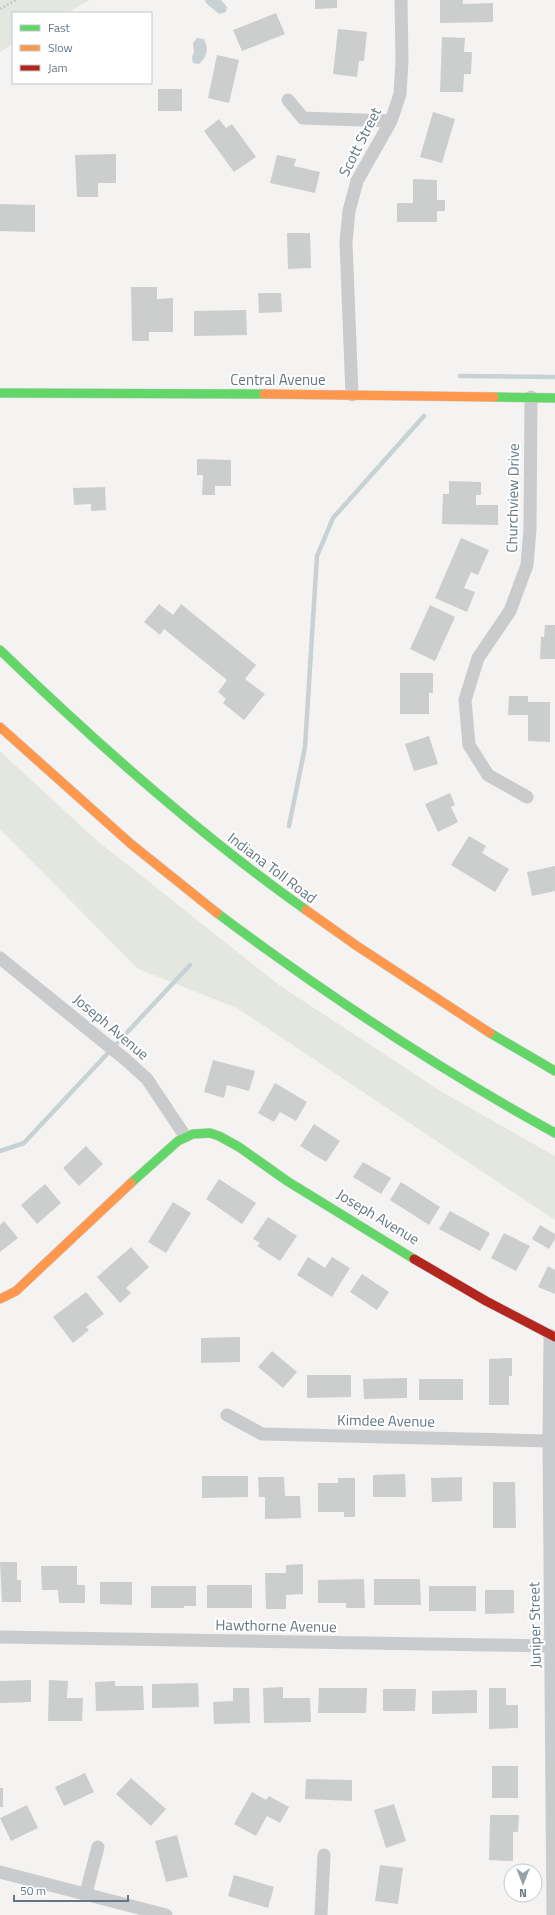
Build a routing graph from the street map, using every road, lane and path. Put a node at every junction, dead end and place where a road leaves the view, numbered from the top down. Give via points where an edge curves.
1 (16, 0) edge
2 (401, 0) edge
3 (0, 9) edge
4 (288, 100) dead end
5 (390, 122) junction
6 (0, 393) edge
7 (352, 395) junction
8 (531, 397) junction
9 (555, 398) edge
10 (0, 650) edge
11 (0, 727) edge
12 (526, 797) dead end
13 (0, 958) edge
14 (555, 1071) edge
15 (555, 1133) edge
16 (185, 1136) junction
17 (0, 1299) edge
18 (553, 1336) edge
19 (228, 1415) dead end
20 (549, 1441) junction
21 (0, 1637) edge
22 (551, 1646) junction
23 (98, 1848) dead end
24 (324, 1855) dead end
25 (0, 1872) edge
26 (86, 1894) junction
27 (166, 1915) edge
28 (321, 1915) edge
29 (553, 1915) edge

1 - 3 path
2 - 5 street, Scott Street via 400,94
4 - 5 street via 303,118
5 - 7 street, Scott Street via 357,181 349,211 346,242
6 - 7 main road, Central Avenue
7 - 8 main road, Central Avenue
8 - 9 main road, Central Avenue
8 - 12 street, Churchview Drive via 528,565 510,610 478,658 465,700 469,745 488,775
10 - 14 main road, Indiana Toll Road via 119,762 182,816 271,886 461,1015
11 - 15 main road via 151,861 243,933 342,1003 449,1072
13 - 16 street, Joseph Avenue via 147,1079
16 - 17 main road, Joseph Avenue via 16,1291
16 - 18 main road, Joseph Avenue via 198,1132 211,1133 227,1139 280,1176 471,1293
18 - 20 street, Juniper Street
19 - 20 street, Kimdee Avenue via 262,1434
20 - 22 street, Juniper Street
21 - 22 street, Hawthorne Avenue
22 - 29 street, Juniper Street
23 - 26 street
24 - 28 street
25 - 26 street
26 - 27 street

